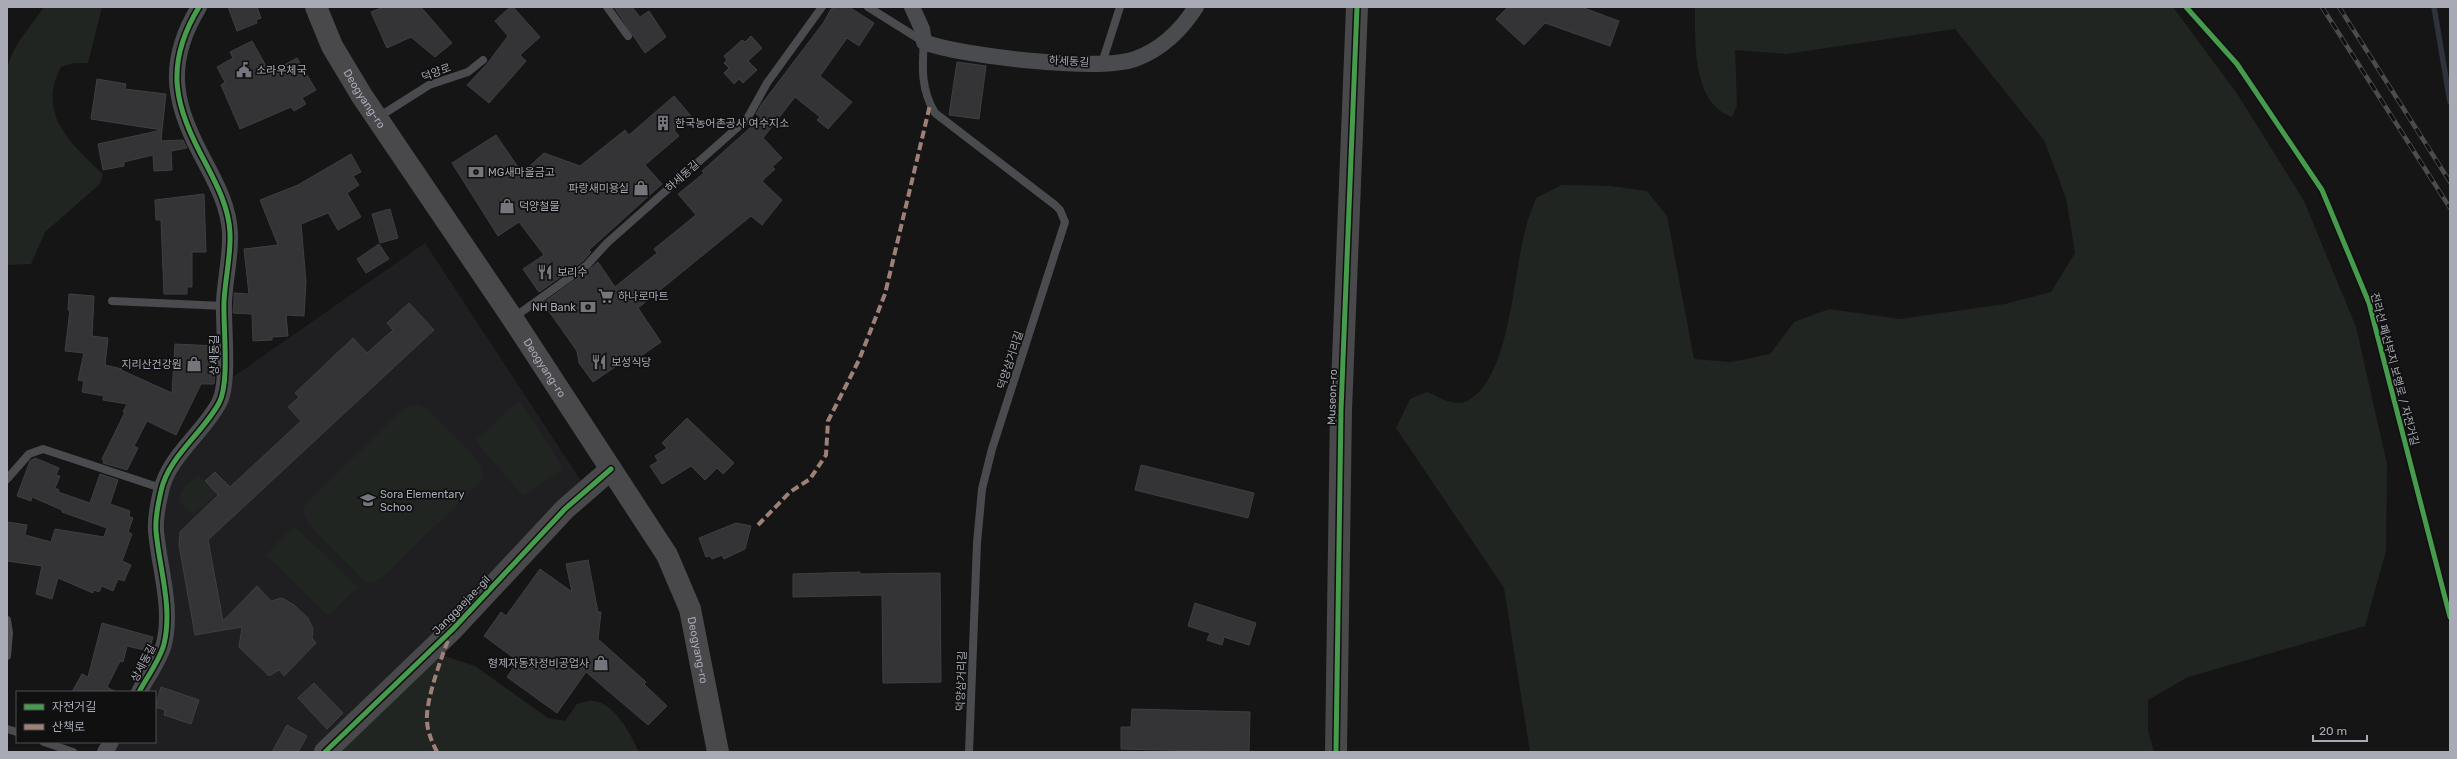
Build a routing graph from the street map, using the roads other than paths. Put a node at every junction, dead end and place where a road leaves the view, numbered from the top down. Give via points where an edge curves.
1 (199, 7) edge
2 (316, 7) edge
3 (607, 7) edge
4 (822, 7) edge
5 (868, 7) edge
6 (912, 7) edge
7 (1120, 7) edge
8 (1196, 7) edge
9 (1357, 7) edge
10 (628, 36) dead end
11 (924, 42) junction
12 (483, 60) dead end
13 (1102, 63) junction
14 (377, 118) junction
15 (112, 301) dead end
16 (224, 306) junction
17 (513, 318) junction
18 (611, 469) junction
19 (7, 479) edge
20 (162, 488) junction
21 (7, 620) edge
22 (7, 656) edge
23 (140, 691) edge
24 (47, 743) edge
25 (110, 743) edge
26 (73, 752) edge
27 (105, 752) edge
28 (324, 752) edge
29 (718, 752) edge
30 (969, 752) edge
31 (1336, 752) edge

1 - 16 street, 상세동길 via 189,23 180,48 175,72 176,88 183,120 218,188 228,221 229,255
2 - 14 street, Deogyang-ro via 335,52
3 - 10 lane
4 - 17 lane, 하세동길 via 767,83 747,119 607,243 587,265
5 - 11 lane, 하세동길
6 - 11 street via 922,29
7 - 13 lane
8 - 13 street, 하세동길 via 1180,29 1151,51 1134,60
9 - 31 street, Museon-ro via 1342,410
11 - 13 street, 하세동길 via 962,53
11 - 30 lane, 덕양삼거리길 via 922,79 926,96 935,113 1060,210 1065,222 992,449 982,489 977,543
12 - 14 lane, 덕양로 via 468,72 429,85
14 - 17 street, Deogyang-ro
15 - 16 lane
16 - 20 street, 상세동길 via 222,396 217,407 169,471
17 - 18 street, Deogyang-ro
18 - 28 street, Janggaejae-gil via 565,509 453,629
18 - 29 street, Deogyang-ro via 667,555 681,586 697,637
19 - 20 lane via 29,454 43,449
20 - 23 street, 상세동길 via 156,530 166,609 166,636 161,652
21 - 22 lane
24 - 26 lane
25 - 27 street

